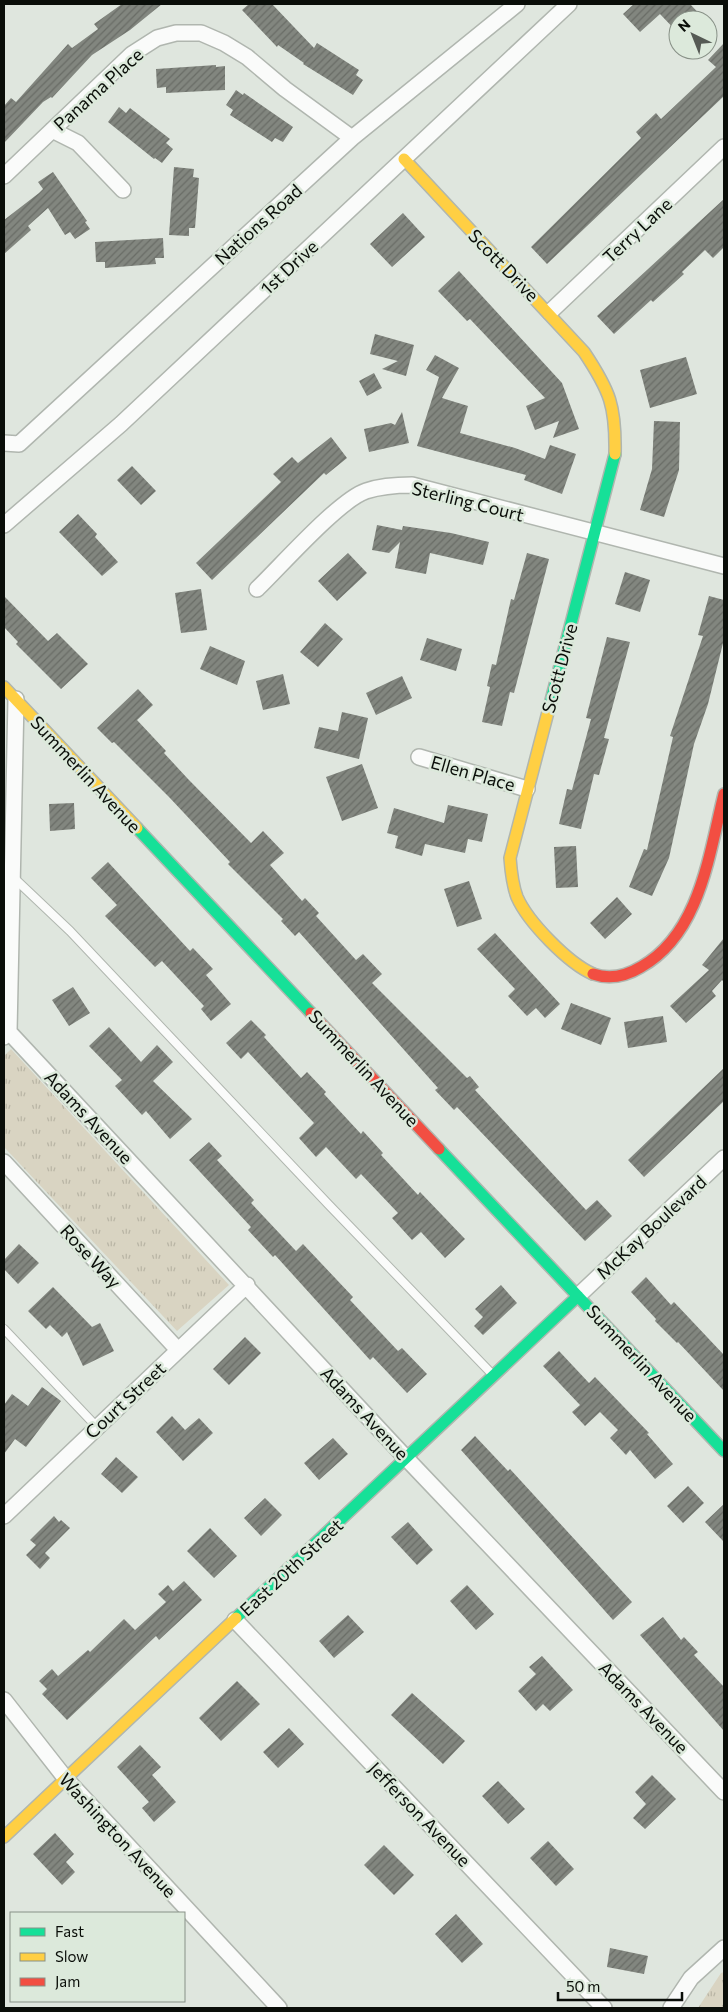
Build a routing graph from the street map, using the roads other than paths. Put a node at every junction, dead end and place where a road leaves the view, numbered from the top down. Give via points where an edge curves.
1 (517, 4) edge
2 (569, 4) edge
3 (52, 130) junction
4 (352, 138) junction
5 (724, 147) edge
6 (404, 159) junction
7 (4, 176) edge
8 (123, 190) dead end
9 (550, 312) junction
10 (4, 443) edge
11 (4, 524) edge
12 (596, 533) junction
13 (724, 566) edge
14 (257, 589) dead end
15 (4, 687) edge
16 (16, 699) junction
17 (4, 710) edge
18 (419, 757) dead end
19 (526, 789) junction
20 (724, 794) edge
21 (9, 876) edge
22 (6, 1034) edge
23 (724, 1158) edge
24 (4, 1162) edge
25 (247, 1285) junction
26 (578, 1296) junction
27 (4, 1329) edge
28 (178, 1350) junction
29 (494, 1375) junction
30 (97, 1427) junction
31 (724, 1451) edge
32 (406, 1458) junction
33 (6, 1510) edge
34 (235, 1620) junction
35 (4, 1700) edge
36 (66, 1779) junction
37 (724, 1792) edge
38 (4, 1837) edge
39 (724, 1948) edge
40 (279, 2008) edge
41 (604, 2008) edge
42 (671, 2008) edge

1 - 4 street, Nations Road
2 - 6 street, 1st Drive
3 - 4 street, Panama Place via 132,54 157,38 176,33 201,33 247,57
3 - 7 street, Panama Place
3 - 8 street via 78,143
4 - 10 street, Nations Road via 19,444
5 - 9 street, Terry Lane
6 - 9 street, Scott Drive
6 - 11 street, 1st Drive via 121,424
9 - 12 street, Scott Drive via 584,352 605,384 616,421 615,459
12 - 13 street, Sterling Court
12 - 14 street, Sterling Court via 412,486 390,485 364,491 342,505
12 - 19 street, Scott Drive
15 - 16 street, Summerlin Avenue
16 - 17 street
16 - 21 street
16 - 26 street, Summerlin Avenue
18 - 19 street, Ellen Place
19 - 20 street, Scott Drive via 510,858 510,882 519,904 558,948 581,967 602,977 628,975 657,956 680,932 696,903
21 - 22 street
21 - 29 lane via 70,931
22 - 25 street, Adams Avenue
23 - 26 street, McKay Boulevard
24 - 28 street, Rose Way
25 - 28 street, Court Street
25 - 32 street, Adams Avenue
26 - 29 street, East 20th Street
26 - 31 street, Summerlin Avenue
27 - 30 lane
28 - 30 street, Court Street
29 - 32 street, East 20th Street
30 - 33 street, Court Street
32 - 34 street, East 20th Street
32 - 37 street, Adams Avenue
34 - 36 street, East 20th Street
34 - 41 street, Jefferson Avenue
35 - 36 street, Washington Avenue
36 - 38 street, East 20th Street
36 - 40 street, Washington Avenue
39 - 42 street via 691,1978

